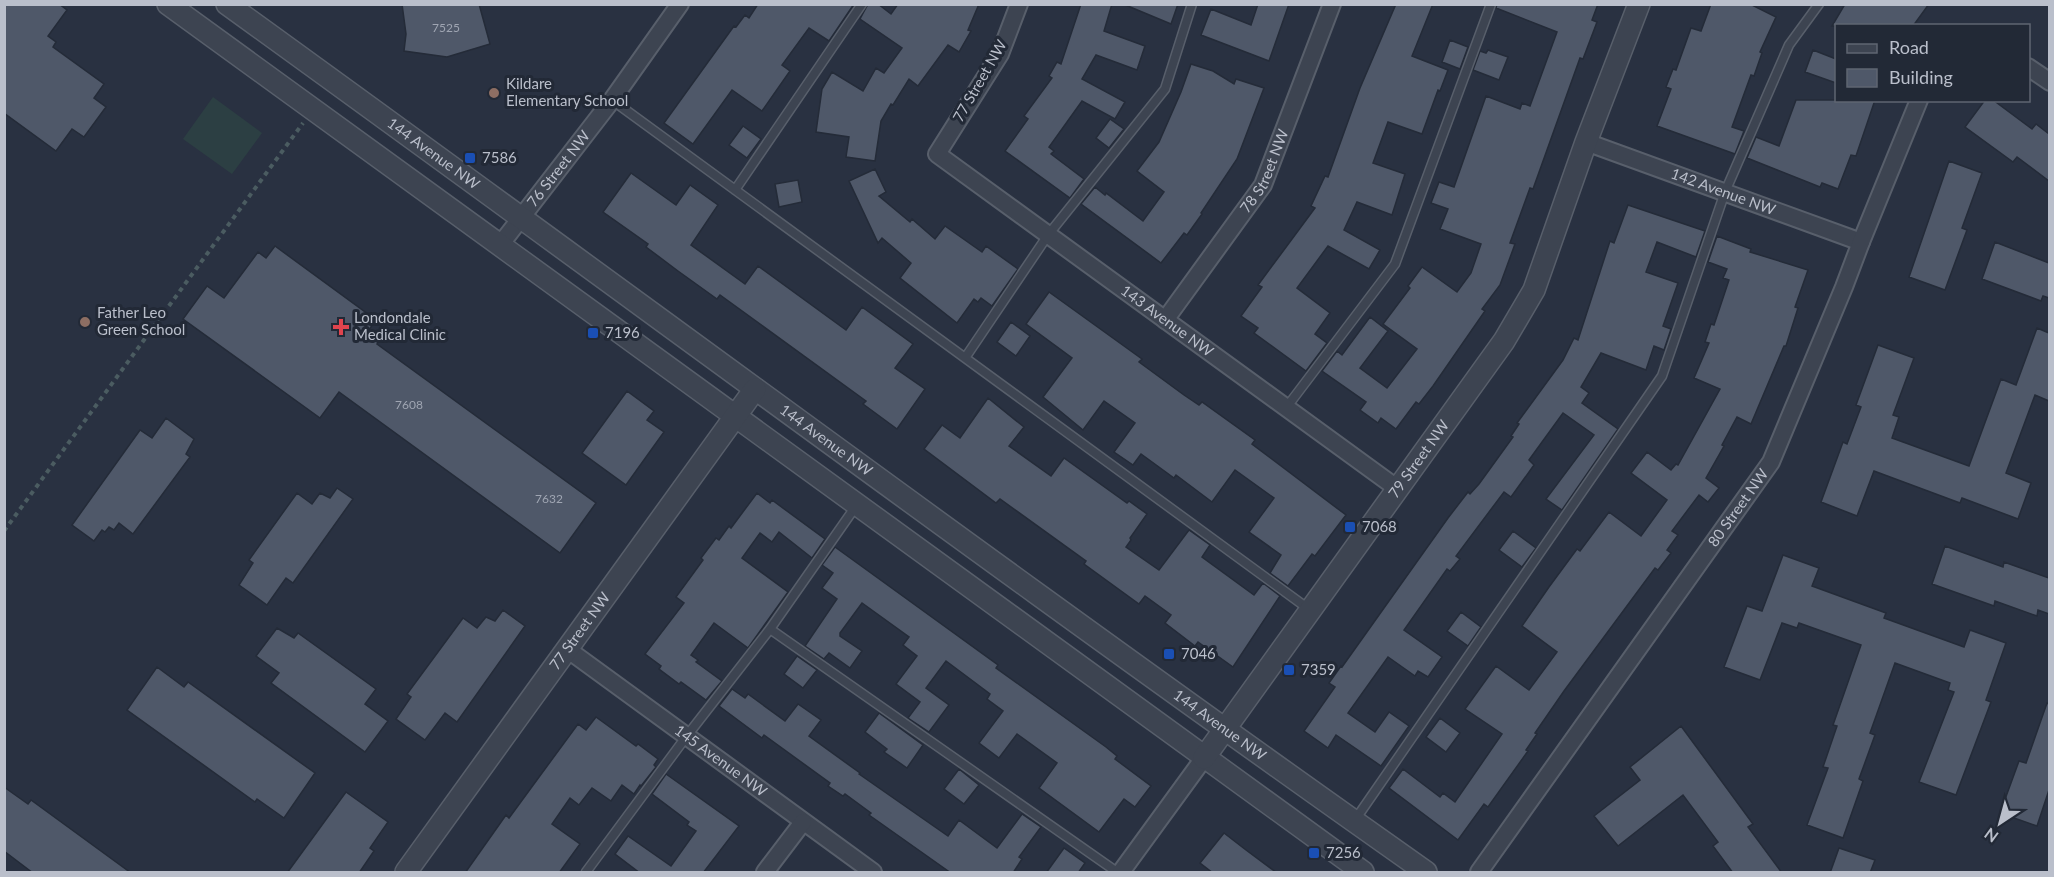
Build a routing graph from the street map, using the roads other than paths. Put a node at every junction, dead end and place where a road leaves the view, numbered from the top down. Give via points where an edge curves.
1 (168, 4) edge
2 (227, 4) edge
3 (680, 4) edge
4 (862, 4) edge
5 (1019, 4) edge
6 (1192, 4) edge
7 (1332, 4) edge
8 (1491, 4) edge
9 (1639, 4) edge
10 (1818, 4) edge
11 (2030, 68) edge
12 (2049, 82) edge
13 (612, 100) junction
14 (1918, 102) edge
15 (1586, 142) junction
16 (937, 154) joint
17 (735, 190) junction
18 (1725, 192) junction
19 (522, 217) junction
20 (1048, 235) junction
21 (1861, 242) junction
22 (500, 245) junction
23 (1165, 320) junction
24 (964, 358) junction
25 (755, 389) junction
26 (1286, 408) junction
27 (734, 417) junction
28 (1398, 489) junction
29 (857, 506) junction
30 (1310, 611) junction
31 (770, 629) junction
32 (567, 649) junction
33 (1225, 728) junction
34 (686, 737) junction
35 (1204, 758) junction
36 (803, 822) junction
37 (1354, 822) junction
38 (406, 873) edge
39 (586, 873) edge
40 (765, 873) edge
41 (873, 873) edge
42 (1117, 873) edge
43 (1121, 873) edge
44 (1363, 873) edge
45 (1426, 873) edge
46 (1479, 873) edge

1 - 22 street
2 - 19 street, 144 Avenue NW
3 - 13 street, 76 Street NW
4 - 17 lane
5 - 16 street, 77 Street NW via 1000,54
6 - 20 lane via 1165,89
7 - 23 street, 78 Street NW via 1263,185
8 - 26 lane via 1395,264
9 - 15 street, 79 Street NW
10 - 18 lane via 1789,45
11 - 12 street
13 - 17 lane
13 - 19 street, 76 Street NW
14 - 21 street, 80 Street NW
15 - 18 street, 142 Avenue NW
15 - 28 street, 79 Street NW via 1534,291 1504,341
16 - 20 street, 143 Avenue NW
17 - 24 lane
18 - 21 street, 142 Avenue NW
18 - 37 lane via 1662,376
19 - 22 street, 76 Street NW
19 - 25 street, 144 Avenue NW
20 - 23 street, 143 Avenue NW
20 - 24 lane
21 - 46 street, 80 Street NW via 1771,462
22 - 27 street
23 - 26 street, 143 Avenue NW
24 - 30 lane
25 - 27 street, 77 Street NW
25 - 33 street, 144 Avenue NW
26 - 28 street, 143 Avenue NW
27 - 29 street
27 - 32 street, 77 Street NW
28 - 30 street, 79 Street NW
29 - 31 lane
29 - 35 street
30 - 33 street, 79 Street NW
31 - 34 lane
31 - 42 lane
32 - 34 street, 145 Avenue NW
32 - 38 street, 77 Street NW
33 - 35 street, 79 Street NW
33 - 37 street, 144 Avenue NW
34 - 36 street, 145 Avenue NW
34 - 39 lane
35 - 43 street, 79 Street NW
35 - 44 street
36 - 40 street
36 - 41 street, 145 Avenue NW
37 - 45 street, 144 Avenue NW

